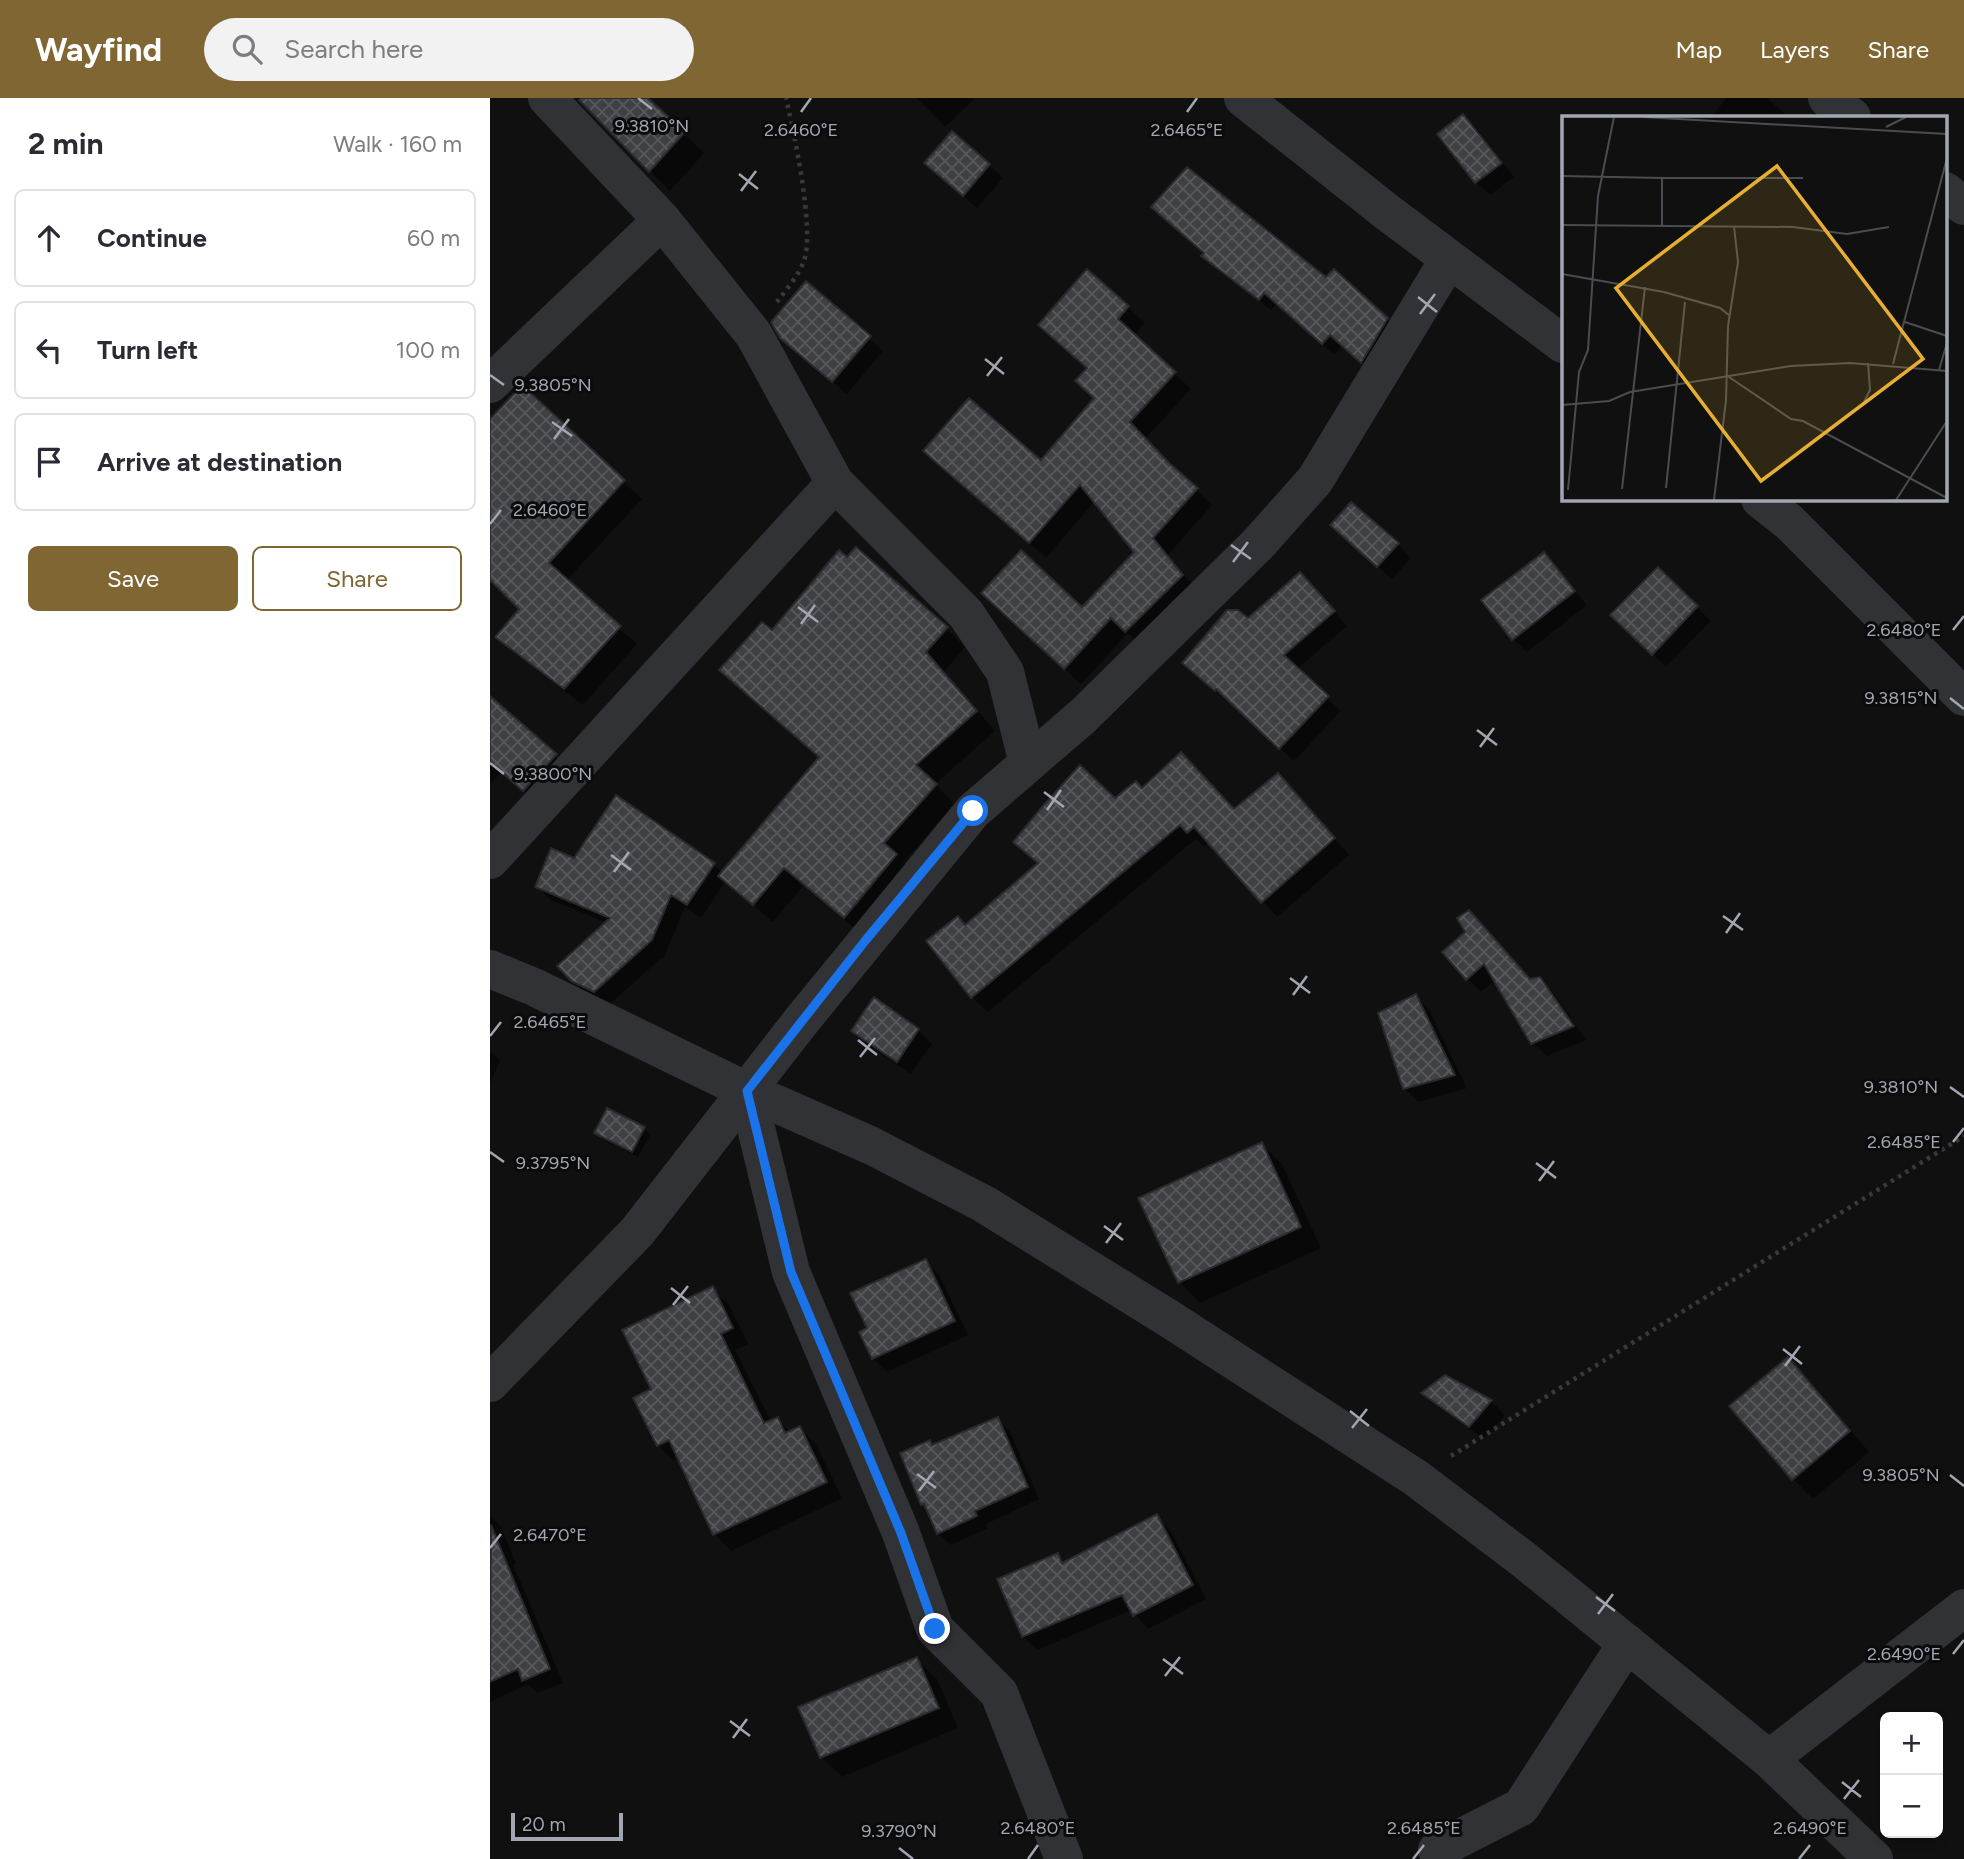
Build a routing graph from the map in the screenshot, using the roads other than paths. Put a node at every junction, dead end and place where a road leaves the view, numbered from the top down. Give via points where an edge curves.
1 (547, 98) edge
2 (1242, 98) edge
3 (1827, 98) edge
4 (1851, 116) edge
5 (1946, 192) edge
6 (1964, 206) edge
7 (662, 220) junction
8 (1449, 259) junction
9 (1562, 343) edge
10 (490, 384) edge
11 (835, 483) junction
12 (1761, 500) edge
13 (1964, 697) edge
14 (1028, 763) junction
15 (490, 860) edge
16 (490, 969) edge
17 (747, 1091) junction
18 (490, 1383) edge
19 (1964, 1608) edge
20 (1627, 1643) junction
21 (1769, 1759) junction
22 (1437, 1850) dead end
23 (1064, 1859) edge
24 (1874, 1859) edge

1 - 7 street
2 - 8 street
3 - 4 street
5 - 6 street
7 - 10 street
7 - 11 street via 754,335
8 - 9 street
8 - 14 street via 1315,480 1258,544 1083,716
11 - 14 street via 966,614 1005,672
11 - 15 street
12 - 13 street via 1789,522
14 - 17 street via 973,811
16 - 17 street
17 - 18 street via 637,1232
17 - 20 street via 872,1146 984,1204 1168,1318 1416,1478
17 - 23 street via 791,1272 901,1533 935,1629 999,1693
19 - 21 street
20 - 21 street
20 - 22 street via 1521,1808
21 - 24 street

